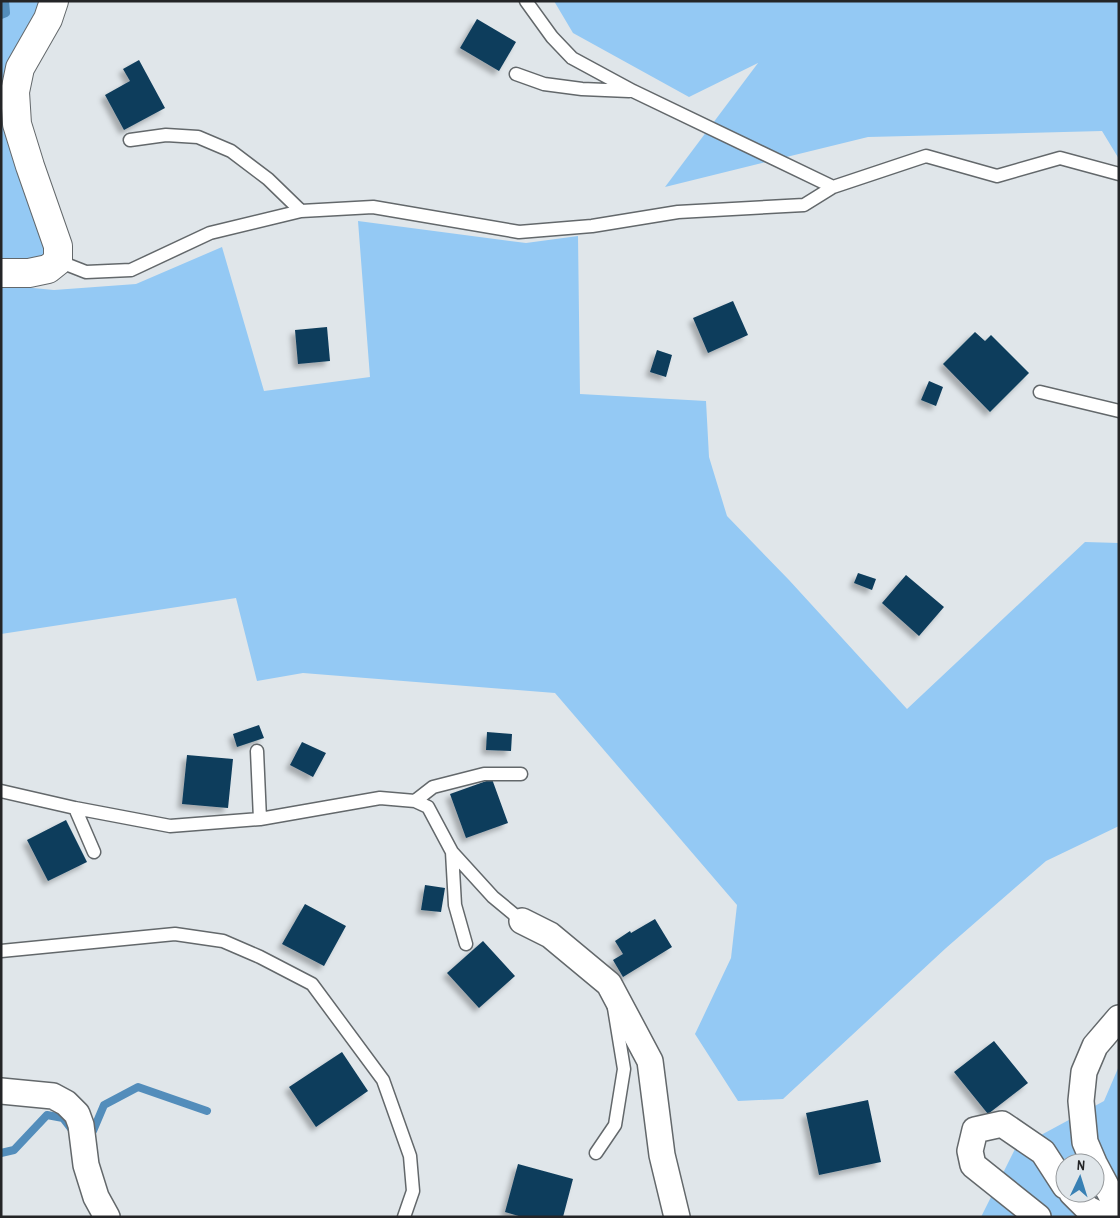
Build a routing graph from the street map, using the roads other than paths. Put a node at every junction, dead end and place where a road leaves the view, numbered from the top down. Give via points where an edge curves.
1 (54, 1) edge
2 (526, 1) edge
3 (516, 74) dead end
4 (633, 91) junction
5 (130, 140) dead end
6 (1119, 174) edge
7 (833, 187) junction
8 (301, 211) junction
9 (58, 261) junction
10 (1, 273) edge
11 (1040, 392) dead end
12 (1119, 411) edge
13 (257, 750) dead end
14 (521, 774) dead end
15 (1, 792) edge
16 (415, 801) junction
17 (76, 808) junction
18 (260, 819) junction
19 (94, 852) dead end
20 (452, 852) junction
21 (522, 921) joint
22 (466, 944) dead end
23 (1, 951) edge
24 (610, 984) junction
25 (1119, 1018) edge
26 (1, 1091) edge
27 (596, 1153) dead end
28 (1090, 1153) edge
29 (1055, 1171) edge
30 (1105, 1183) edge
31 (1082, 1203) edge
32 (107, 1217) edge
33 (404, 1217) edge
34 (677, 1217) edge
35 (1038, 1217) edge
36 (1104, 1217) edge
37 (1114, 1217) edge

1 - 9 street via 48,19 20,68 16,92 17,124 58,246
2 - 4 lane via 572,58
3 - 4 lane via 544,84 582,90
4 - 7 lane
5 - 8 lane via 166,135 198,137 231,151 268,179
6 - 7 lane via 1060,158 997,176 926,156
7 - 8 lane via 804,205 678,212 592,226 520,232 372,207
8 - 9 lane via 210,233 131,270 86,272
9 - 10 street via 48,269
11 - 12 lane
13 - 18 lane
14 - 16 lane via 484,774 433,787
15 - 17 lane
16 - 18 lane via 380,798
16 - 20 lane via 428,807
17 - 18 lane via 170,826
17 - 19 lane
20 - 21 lane via 492,897
20 - 22 lane via 455,905
21 - 24 street via 550,935
23 - 33 lane via 175,934 223,940 312,984 383,1080 410,1156 414,1191
24 - 27 lane via 624,1069 615,1125
24 - 34 street via 650,1061 662,1155
25 - 28 street via 1095,1046 1084,1072 1081,1100 1085,1142
26 - 32 street via 53,1096 77,1114 86,1165 96,1197
29 - 35 street via 1043,1152 1002,1124 975,1130 970,1151 973,1165
30 - 37 street via 1118,1208
31 - 36 street

